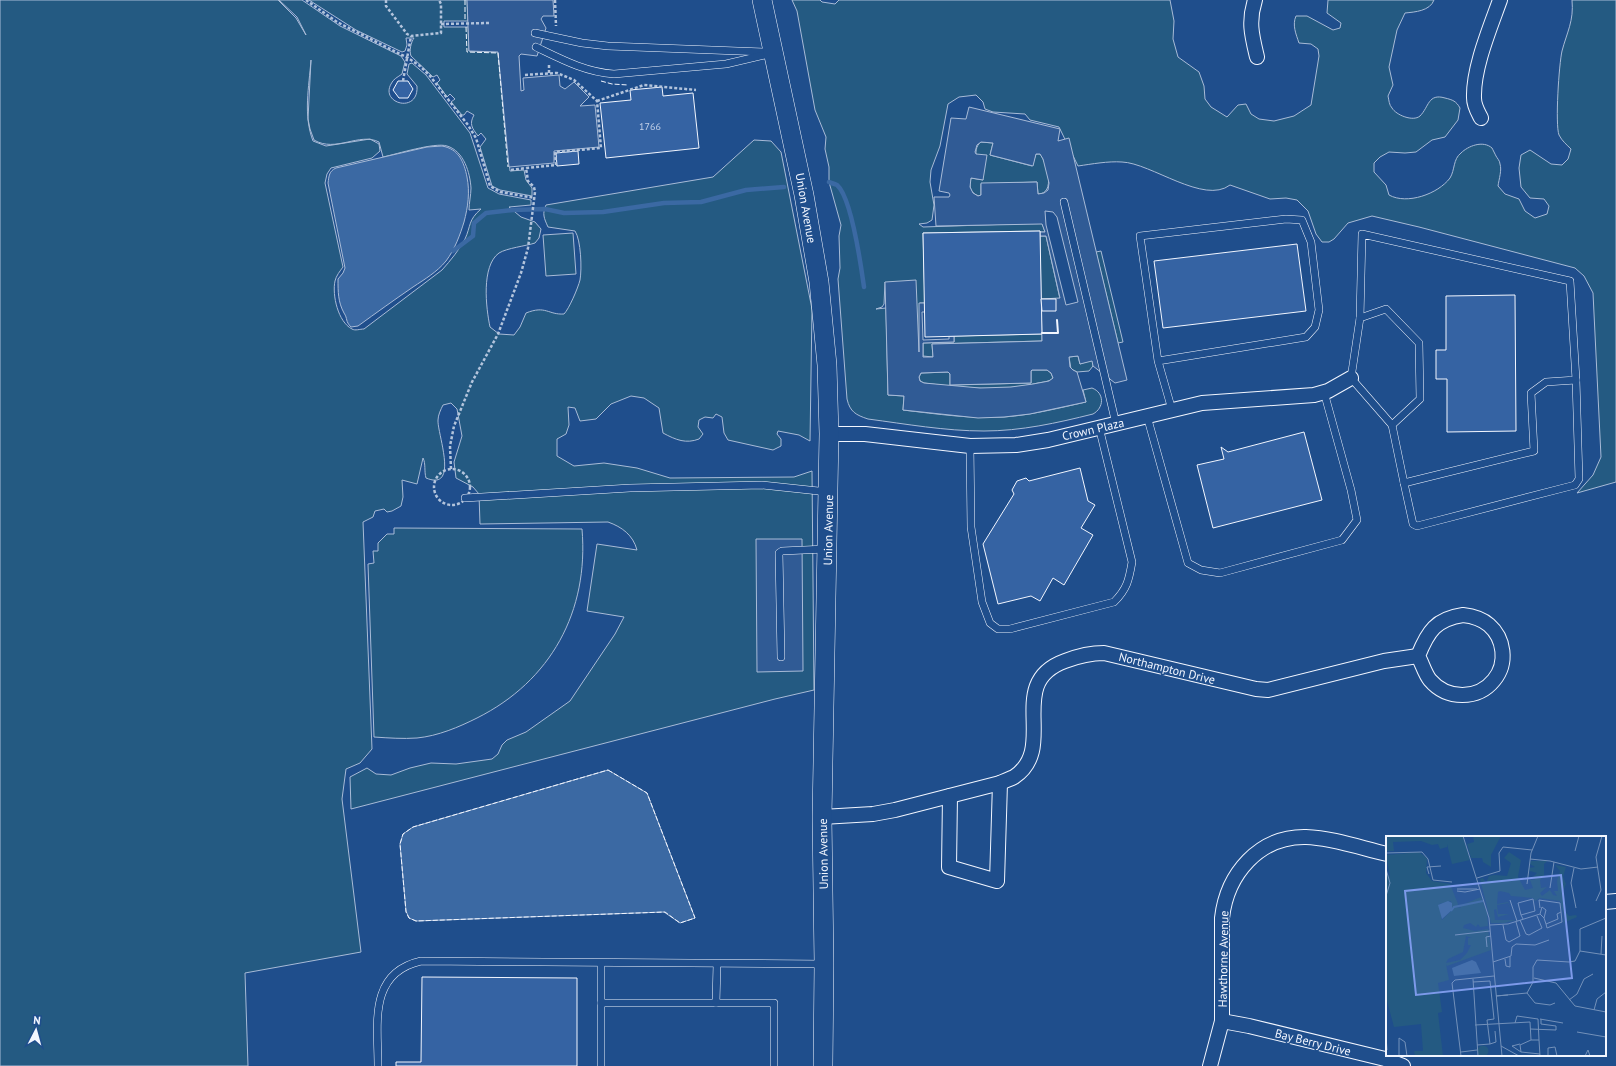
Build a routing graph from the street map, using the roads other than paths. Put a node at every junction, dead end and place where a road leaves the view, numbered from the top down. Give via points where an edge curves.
1 (762, 0) edge
2 (1255, 0) edge
3 (1500, 0) edge
4 (535, 33) dead end
5 (536, 47) dead end
6 (774, 53) junction
7 (1257, 57) dead end
8 (1482, 118) dead end
9 (1064, 202) dead end
10 (1360, 318) junction
11 (1158, 361) junction
12 (1351, 378) junction
13 (1576, 380) junction
14 (1324, 392) junction
15 (1172, 410) junction
16 (1147, 416) junction
17 (1116, 424) junction
18 (1392, 425) junction
19 (1099, 427) junction
20 (830, 434) junction
21 (970, 446) junction
22 (1404, 483) junction
23 (829, 492) junction
24 (465, 498) road end
25 (828, 549) junction
26 (1418, 656) junction
27 (781, 657) dead end
28 (1000, 783) junction
29 (950, 796) junction
30 (822, 817) junction
31 (1386, 854) edge
32 (1616, 901) edge
33 (1606, 902) edge
34 (601, 963) junction
35 (717, 964) junction
36 (824, 964) junction
37 (601, 1003) junction
38 (716, 1003) junction
39 (1222, 1021) junction
40 (378, 1066) edge
41 (601, 1066) edge
42 (774, 1066) edge
43 (823, 1066) edge
44 (1210, 1066) edge
45 (1403, 1066) edge

1 - 6 street, Union Avenue
2 - 7 street via 1250,26
3 - 8 street via 1476,74 1474,99 1476,109
4 - 6 lane via 608,46
5 - 6 lane via 577,66 614,74 726,64
6 - 20 street, Union Avenue via 804,195 819,282
9 - 17 lane
10 - 12 lane
10 - 13 lane via 1362,234 1570,281
10 - 18 lane via 1386,309 1419,343 1420,399
11 - 11 lane via 1140,236 1286,219 1302,220 1311,242 1319,310 1315,327 1306,337
11 - 15 lane
12 - 14 street, Crown Plaza
12 - 18 lane
13 - 22 lane via 1546,382 1531,393 1534,451
13 - 22 lane via 1579,479 1575,485 1417,526 1413,524
14 - 15 street, Crown Plaza via 1296,398 1202,403
14 - 16 lane via 1357,520 1342,540 1220,573 1201,570 1188,562
15 - 16 street, Crown Plaza
16 - 17 street, Crown Plaza
17 - 19 street, Crown Plaza
18 - 22 lane
19 - 21 street, Crown Plaza via 1016,445
19 - 21 lane via 1132,562 1129,581 1123,593 1114,602 1010,628 998,629 990,624 982,602 970,527
20 - 21 street, Crown Plaza via 865,434
20 - 23 street, Union Avenue
23 - 24 lane via 762,485 630,488
23 - 25 street, Union Avenue
25 - 27 lane via 779,553
25 - 30 street, Union Avenue
26 - 26 street via 1430,679 1439,688 1458,695 1472,694 1484,689 1494,680 1503,652 1497,634 1488,624 1477,617 1463,615 1450,617 1438,623 1429,632
26 - 28 street, Northampton Drive via 1384,661 1268,690 1256,690 1104,653 1076,657 1054,665 1044,673 1037,684 1034,696 1034,745 1030,758 1023,769
28 - 29 street, Northampton Drive
28 - 29 street via 997,881 949,868
29 - 30 street, Northampton Drive via 873,814
30 - 36 street, Union Avenue
31 - 39 street, Hawthorne Avenue via 1306,837 1292,838 1271,845 1249,860 1228,888 1223,907
32 - 33 street
34 - 35 lane
34 - 37 lane
34 - 40 lane via 421,961 403,967 386,984 379,1000
35 - 36 lane
35 - 38 lane
36 - 43 street, Union Avenue
37 - 38 lane
37 - 41 lane
38 - 42 lane via 774,1003
39 - 44 street, Hawthorne Avenue
39 - 45 street, Bay Berry Drive via 1385,1059

